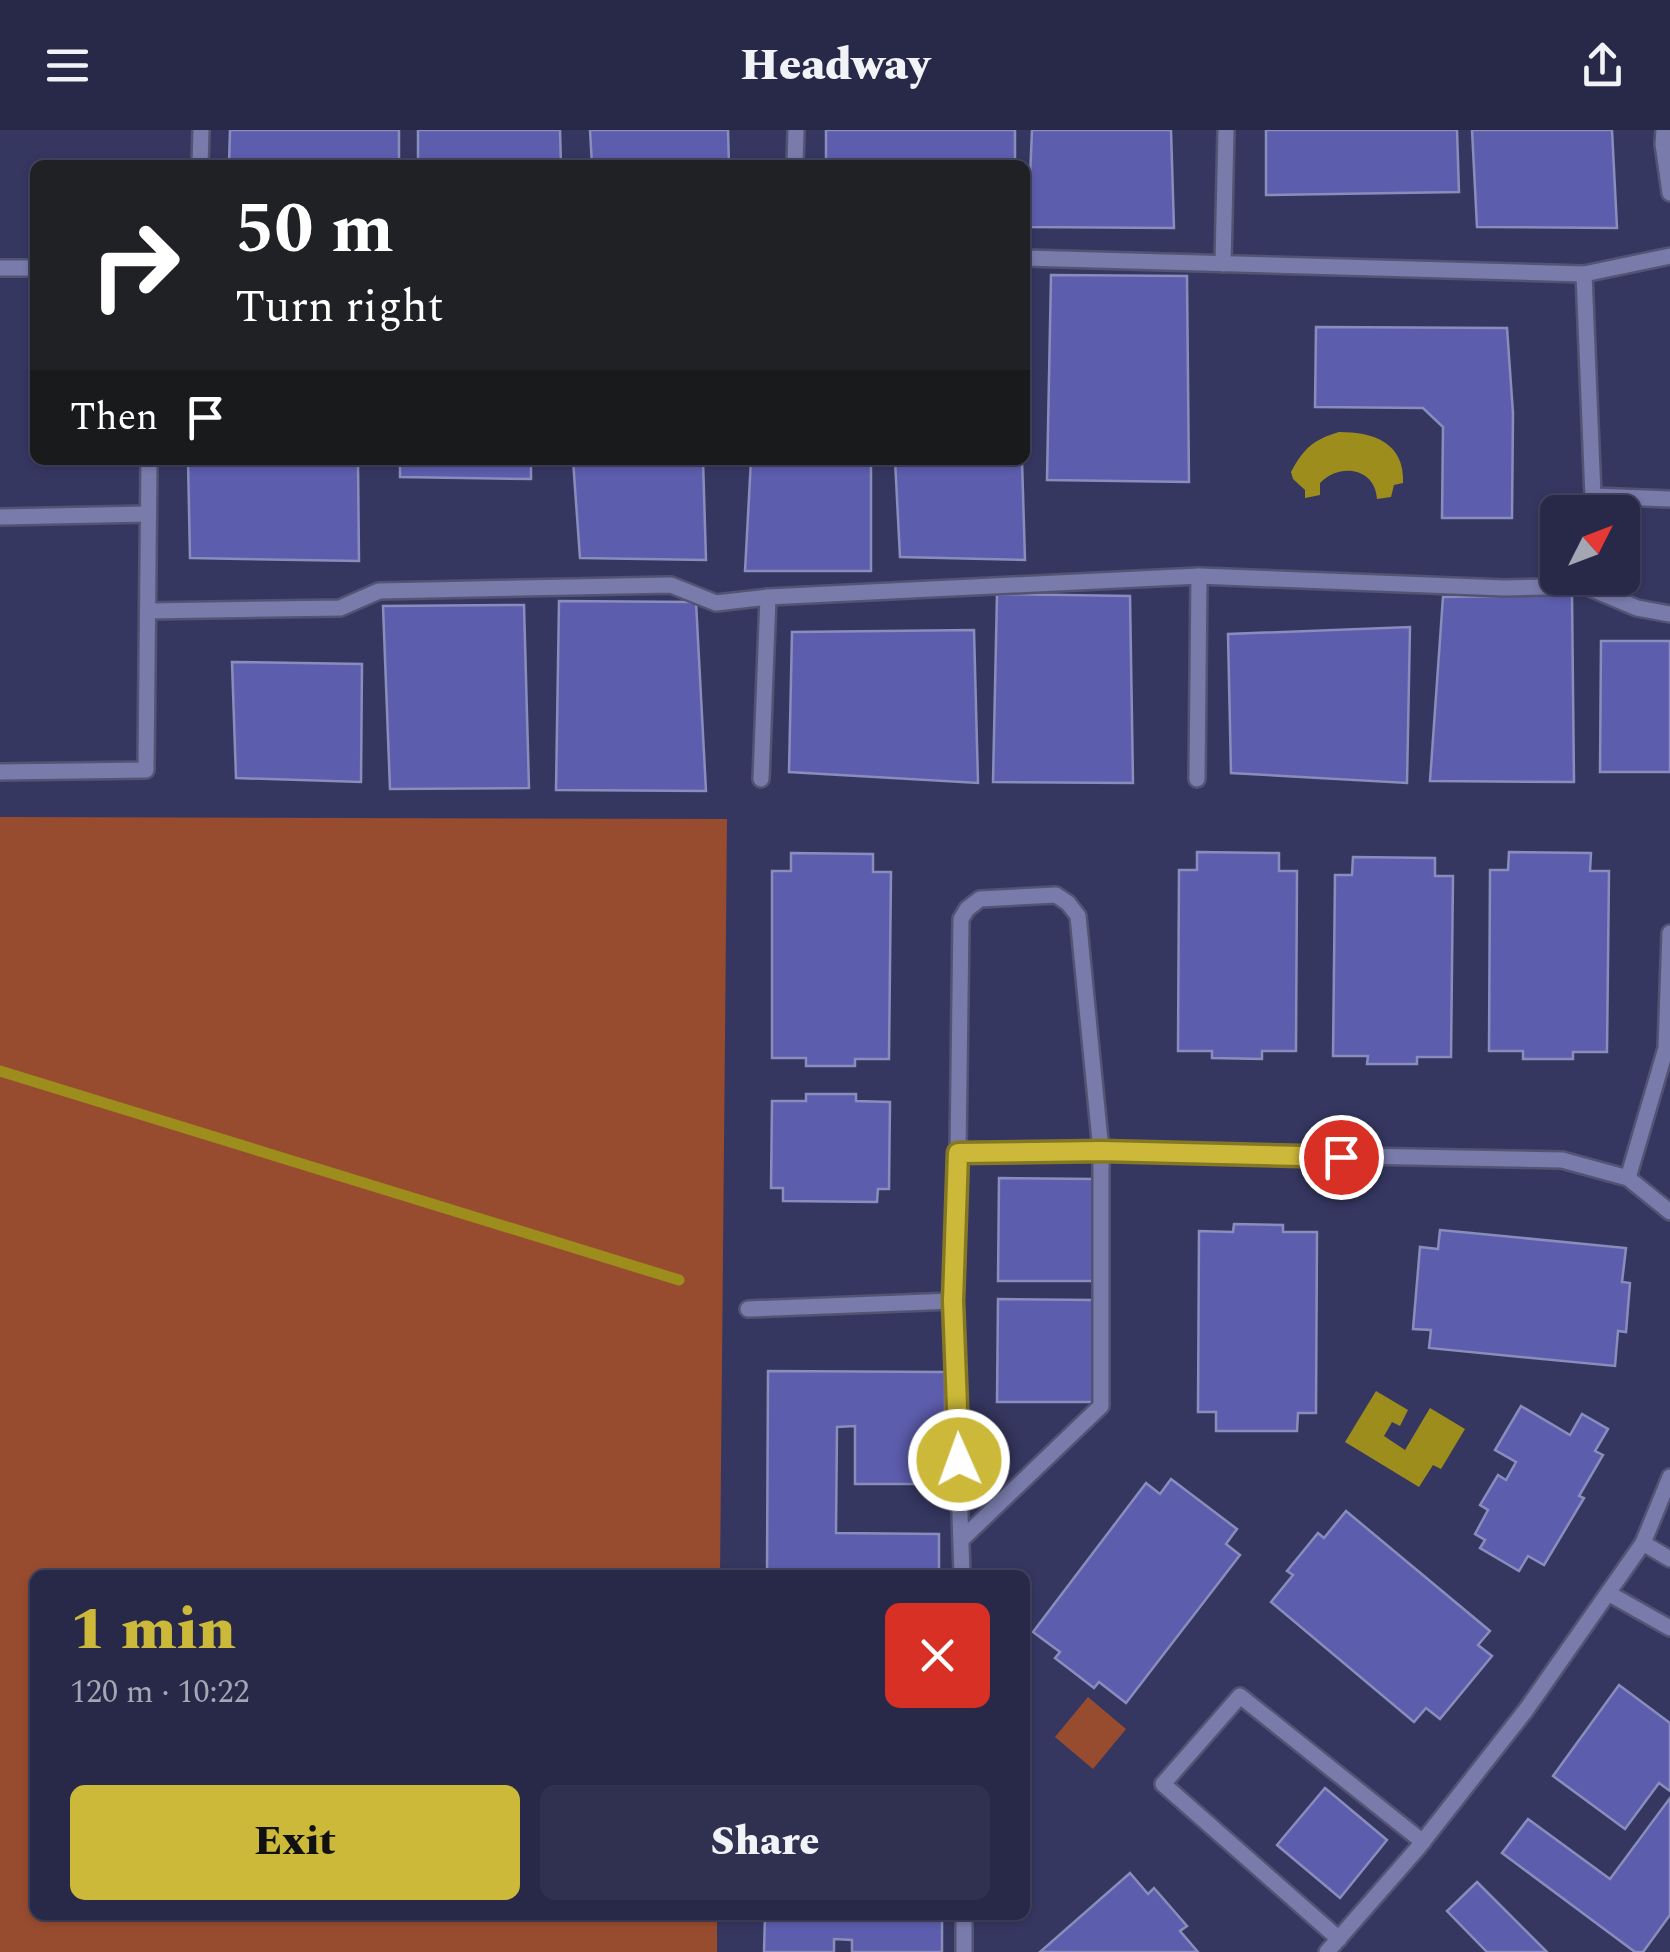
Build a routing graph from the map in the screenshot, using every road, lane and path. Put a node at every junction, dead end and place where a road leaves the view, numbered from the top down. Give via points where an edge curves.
1 (200, 130) edge
2 (796, 130) edge
3 (1226, 130) edge
4 (1664, 130) edge
5 (200, 160) edge
6 (795, 160) edge
7 (1670, 193) edge
8 (1670, 256) edge
9 (1030, 258) edge
10 (1224, 264) junction
11 (0, 268) edge
12 (30, 268) edge
13 (1584, 274) junction
14 (149, 465) edge
15 (1592, 495) edge
16 (1670, 499) edge
17 (1640, 501) edge
18 (148, 514) junction
19 (0, 517) edge
20 (1199, 576) junction
21 (1540, 585) edge
22 (1611, 595) edge
23 (768, 596) junction
24 (148, 611) junction
25 (1670, 614) edge
26 (0, 772) edge
27 (761, 779) dead end
28 (1197, 780) dead end
29 (1670, 933) edge
30 (1102, 1151) junction
31 (958, 1153) junction
32 (1628, 1178) junction
33 (1670, 1212) edge
34 (953, 1301) junction
35 (748, 1309) dead end
36 (1670, 1477) edge
37 (962, 1539) junction
38 (1643, 1543) junction
39 (1670, 1559) edge
40 (962, 1570) edge
41 (1608, 1594) junction
42 (1670, 1628) edge
43 (1422, 1842) junction
44 (964, 1920) edge
45 (1333, 1946) edge
46 (964, 1952) edge

1 - 5 lane
2 - 6 lane
3 - 10 lane
4 - 7 lane
8 - 13 lane
9 - 10 lane
10 - 13 lane
11 - 12 lane
13 - 15 lane
14 - 18 lane
16 - 17 lane
18 - 19 lane
18 - 24 lane
20 - 21 lane
20 - 23 lane
20 - 28 lane
22 - 25 lane
23 - 24 lane via 716,603 670,585 379,590 340,608
23 - 27 lane
24 - 26 lane via 146,770
29 - 32 lane via 1666,1048
30 - 31 lane
30 - 31 lane via 1078,916 1056,895 980,899 961,919
30 - 32 lane via 1562,1160
30 - 37 lane via 1101,1406
31 - 34 lane
32 - 33 lane
34 - 35 lane
34 - 37 lane
36 - 38 lane
37 - 40 lane
38 - 39 lane
38 - 41 lane
41 - 42 lane
41 - 43 lane
43 - 45 lane
43 - 45 lane via 1240,1696 1163,1784
44 - 46 lane

